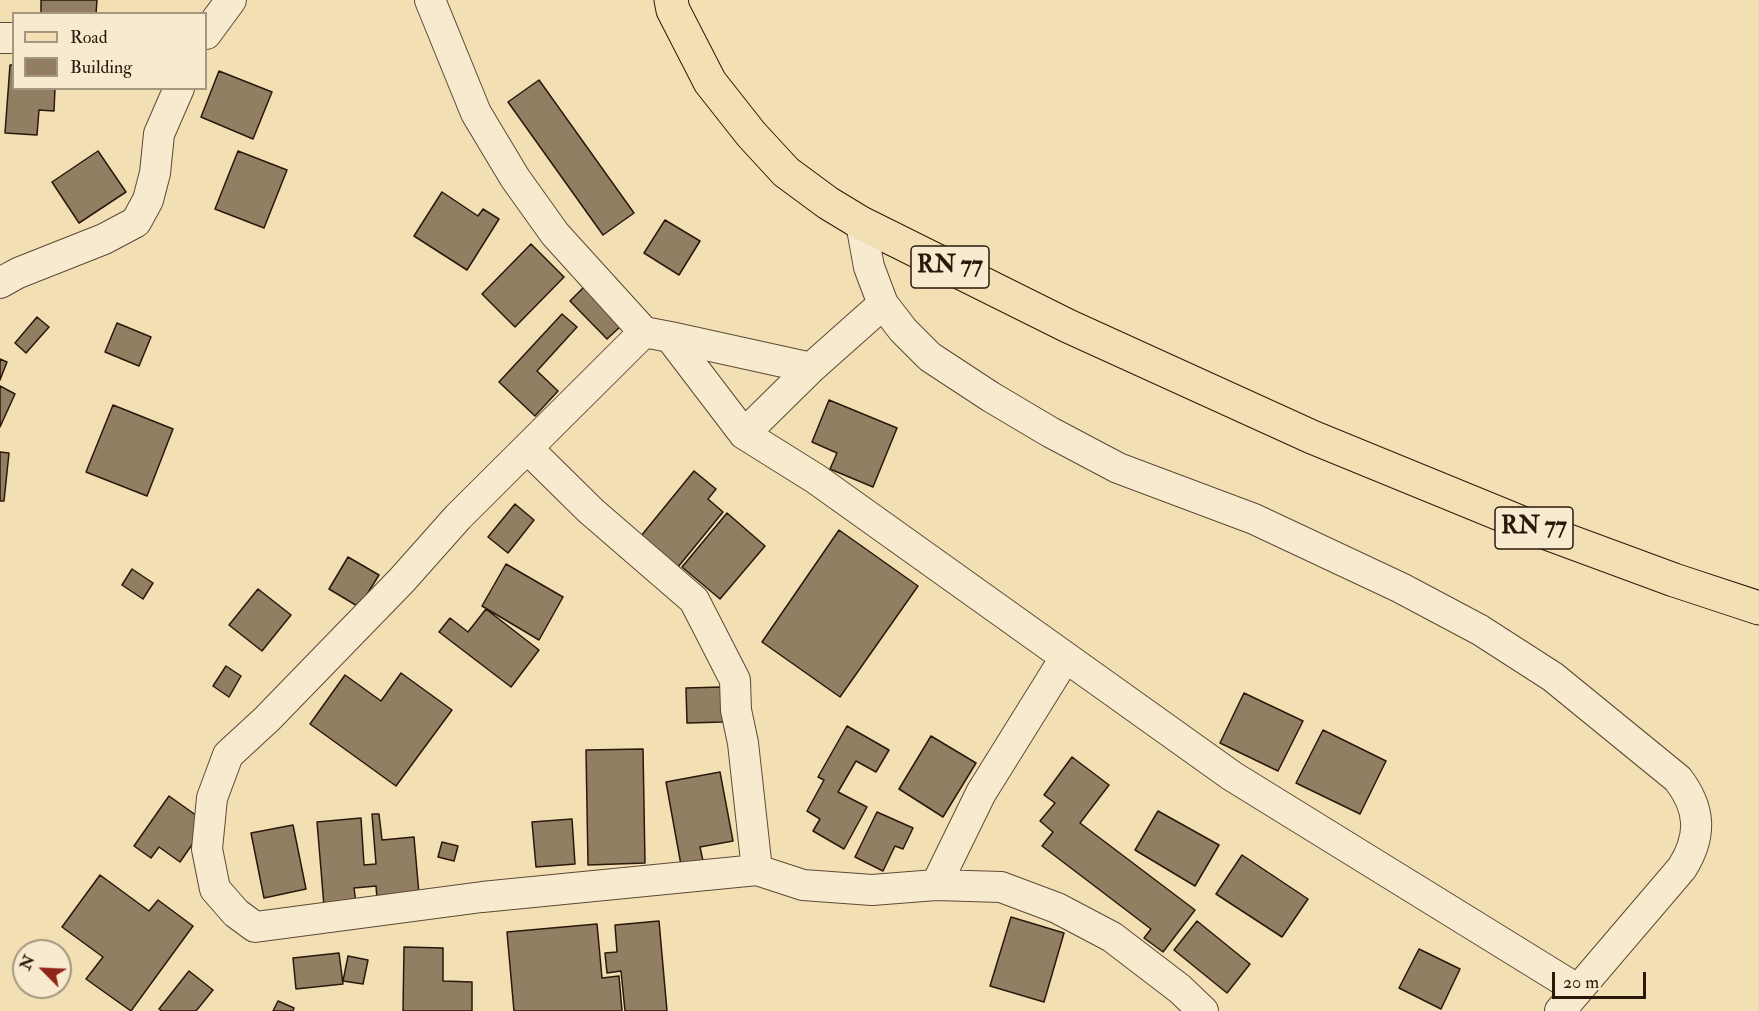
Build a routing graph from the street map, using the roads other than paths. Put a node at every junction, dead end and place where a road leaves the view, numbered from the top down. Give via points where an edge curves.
1 (231, 0) edge
2 (430, 0) edge
3 (671, 0) edge
4 (207, 33) edge
5 (178, 90) edge
6 (861, 223) junction
7 (0, 283) edge
8 (883, 304) junction
9 (657, 335) junction
10 (811, 368) junction
11 (744, 434) junction
12 (528, 449) junction
13 (1759, 608) edge
14 (1065, 658) junction
15 (757, 870) junction
16 (936, 885) junction
17 (1568, 1000) edge
18 (1203, 1011) edge

1 - 4 street
2 - 9 street via 476,113 515,178 555,234
3 - 6 main road, RN 77 via 710,82 751,135 786,172
5 - 7 street via 159,134 148,200 136,222
6 - 8 street via 869,267
6 - 13 main road, RN 77 via 1068,326 1312,437 1544,532
8 - 10 street
8 - 17 street via 930,357 1050,432 1118,468 1254,519 1480,630 1553,677 1678,779 1688,792 1697,823 1691,854
9 - 10 street
9 - 11 street
9 - 12 street
10 - 11 street
11 - 14 street via 826,485
12 - 15 street via 591,511 694,600 735,680
12 - 15 street via 228,755 212,798 207,849 215,889 255,927 482,897
14 - 16 street via 981,793
14 - 17 street via 1232,776
15 - 16 street via 803,885 861,890
16 - 18 street via 1001,887 1057,908 1112,937

